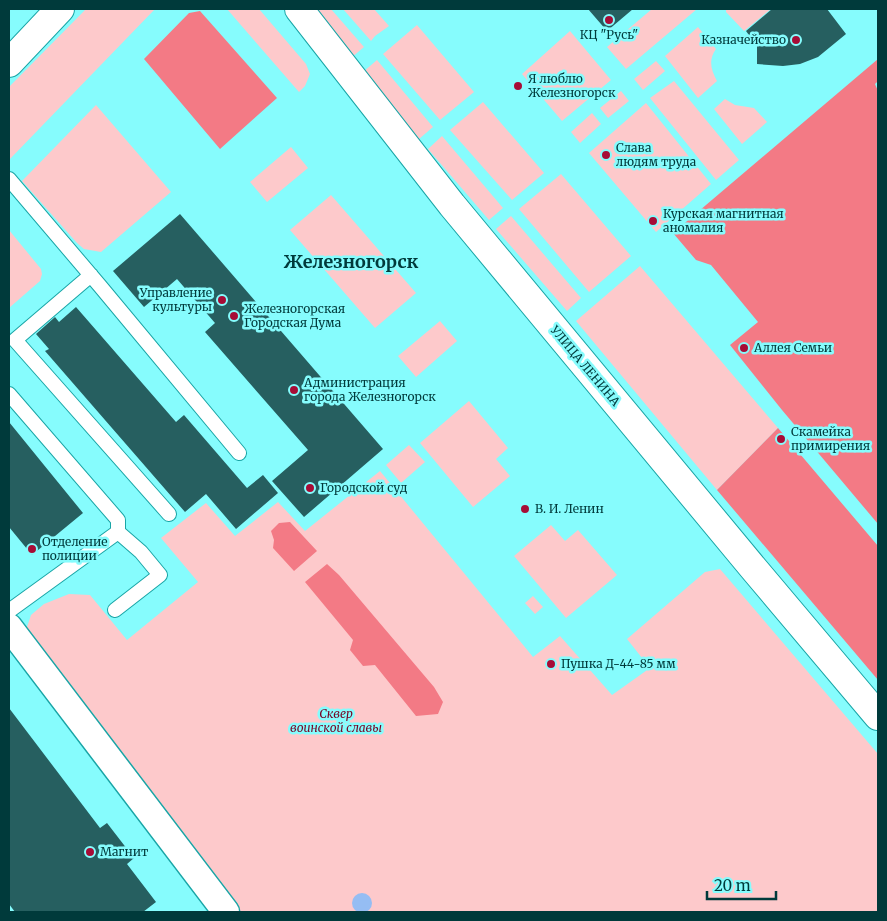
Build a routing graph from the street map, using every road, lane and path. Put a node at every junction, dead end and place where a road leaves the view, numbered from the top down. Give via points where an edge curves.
1 (60, 9) edge
2 (299, 9) edge
3 (9, 63) edge
4 (9, 179) edge
5 (91, 275) junction
6 (9, 394) edge
7 (239, 453) dead end
8 (168, 514) dead end
9 (118, 532) junction
10 (115, 610) dead end
11 (9, 611) edge
12 (9, 627) edge
13 (878, 716) edge
14 (226, 912) edge

1 - 3 main road
2 - 13 main road, УЛИЦА ЛЕНИНА via 452,205
4 - 5 lane
5 - 7 lane
5 - 8 lane via 15,340
6 - 9 lane via 118,520
9 - 10 lane via 160,575
9 - 11 lane
12 - 14 street

